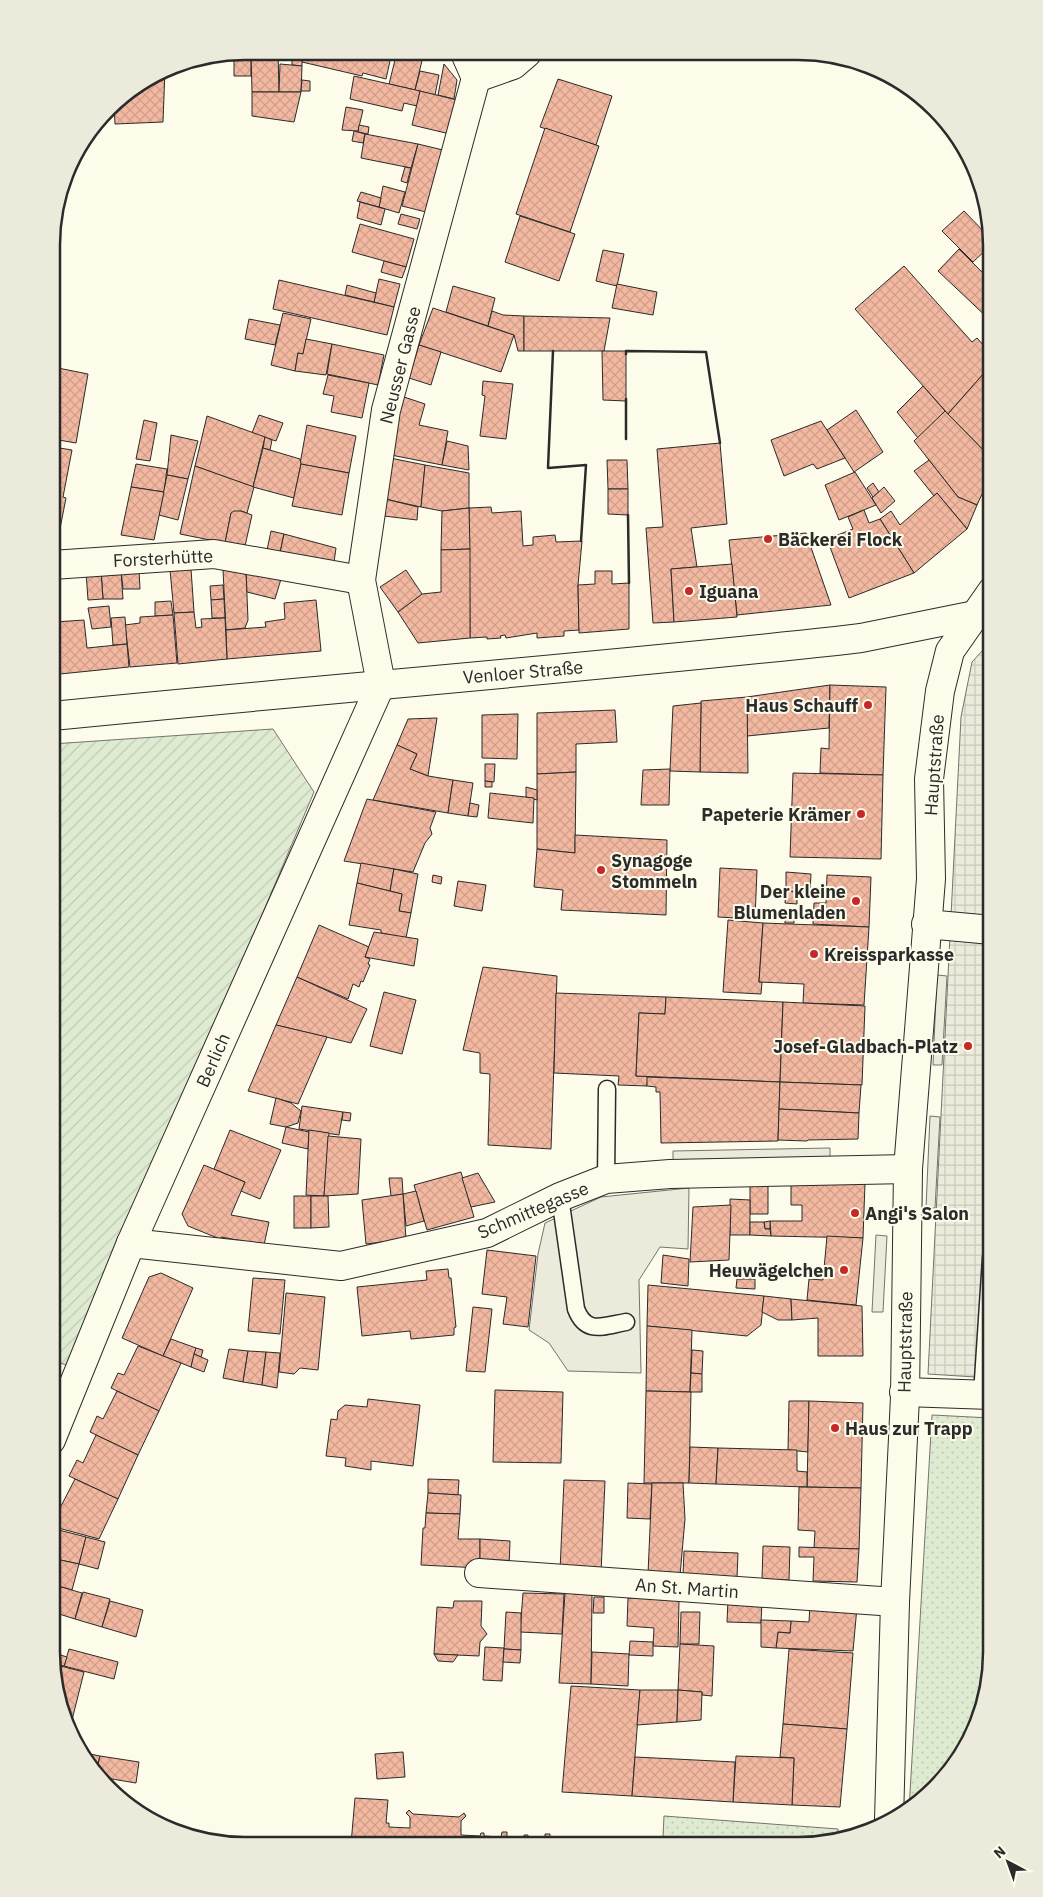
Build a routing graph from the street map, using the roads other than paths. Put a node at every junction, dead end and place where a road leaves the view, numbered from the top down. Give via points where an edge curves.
1 (468, 60) edge
2 (519, 60) edge
3 (476, 78) junction
4 (60, 564) edge
5 (361, 580) junction
6 (983, 613) edge
7 (983, 614) edge
8 (381, 684) junction
9 (60, 715) edge
10 (926, 924) junction
11 (983, 929) edge
12 (607, 1089) dead end
13 (908, 1169) junction
14 (606, 1179) junction
15 (560, 1197) junction
16 (131, 1243) junction
17 (626, 1322) dead end
18 (904, 1392) junction
19 (983, 1395) edge
20 (60, 1420) edge
21 (479, 1573) dead end
22 (895, 1602) junction
23 (889, 1813) edge

1 - 3 street
2 - 3 street
3 - 5 street, Neusser Gasse via 386,410
4 - 5 street, Forsterhütte via 214,554
5 - 8 street, Neusser Gasse
6 - 8 street, Venloer Straße via 854,639
7 - 10 street, Hauptstraße via 950,651 940,691 930,779 931,879
8 - 9 street, Venloer Straße
8 - 16 street, Berlich
10 - 11 street
10 - 13 street, Hauptstraße
12 - 14 lane
13 - 14 street, Schmittegasse via 670,1174
13 - 18 street, Hauptstraße
14 - 15 street, Schmittegasse
15 - 16 street, Schmittegasse via 487,1233 341,1266
15 - 17 lane via 580,1320 592,1327
16 - 20 street, Berlich
18 - 19 street
18 - 22 street, Hauptstraße
21 - 22 street, An St. Martin
22 - 23 street, Hauptstraße

